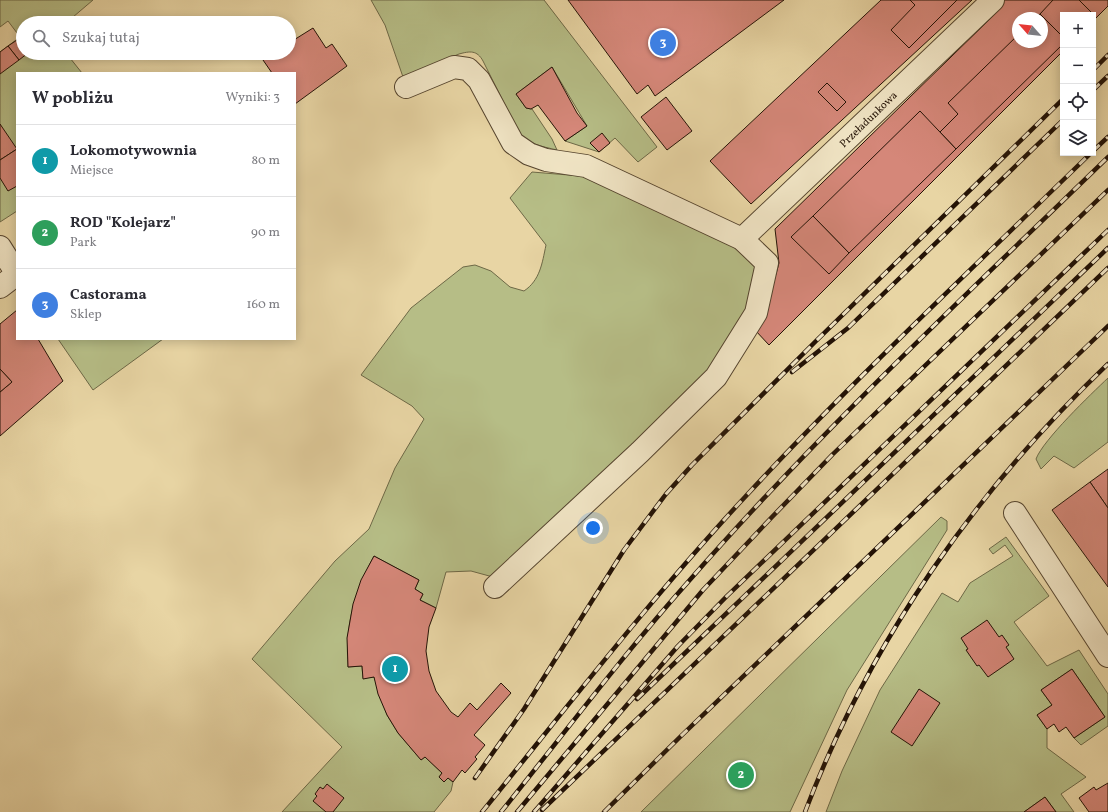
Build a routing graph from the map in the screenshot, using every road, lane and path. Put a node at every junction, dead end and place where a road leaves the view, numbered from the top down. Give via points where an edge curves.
1 (993, 0) edge
2 (406, 87) dead end
3 (742, 239) junction
4 (0, 247) edge
5 (16, 272) edge
6 (16, 275) edge
7 (0, 287) edge
8 (1015, 513) dead end
9 (495, 587) dead end
10 (1107, 654) edge

1 - 3 street, Przeładunkowa
2 - 3 street via 454,67 468,69 479,80 513,143 521,149 546,160 586,166
3 - 9 street via 768,263 756,313 716,377 640,452
4 - 5 street
6 - 7 street
8 - 10 street

